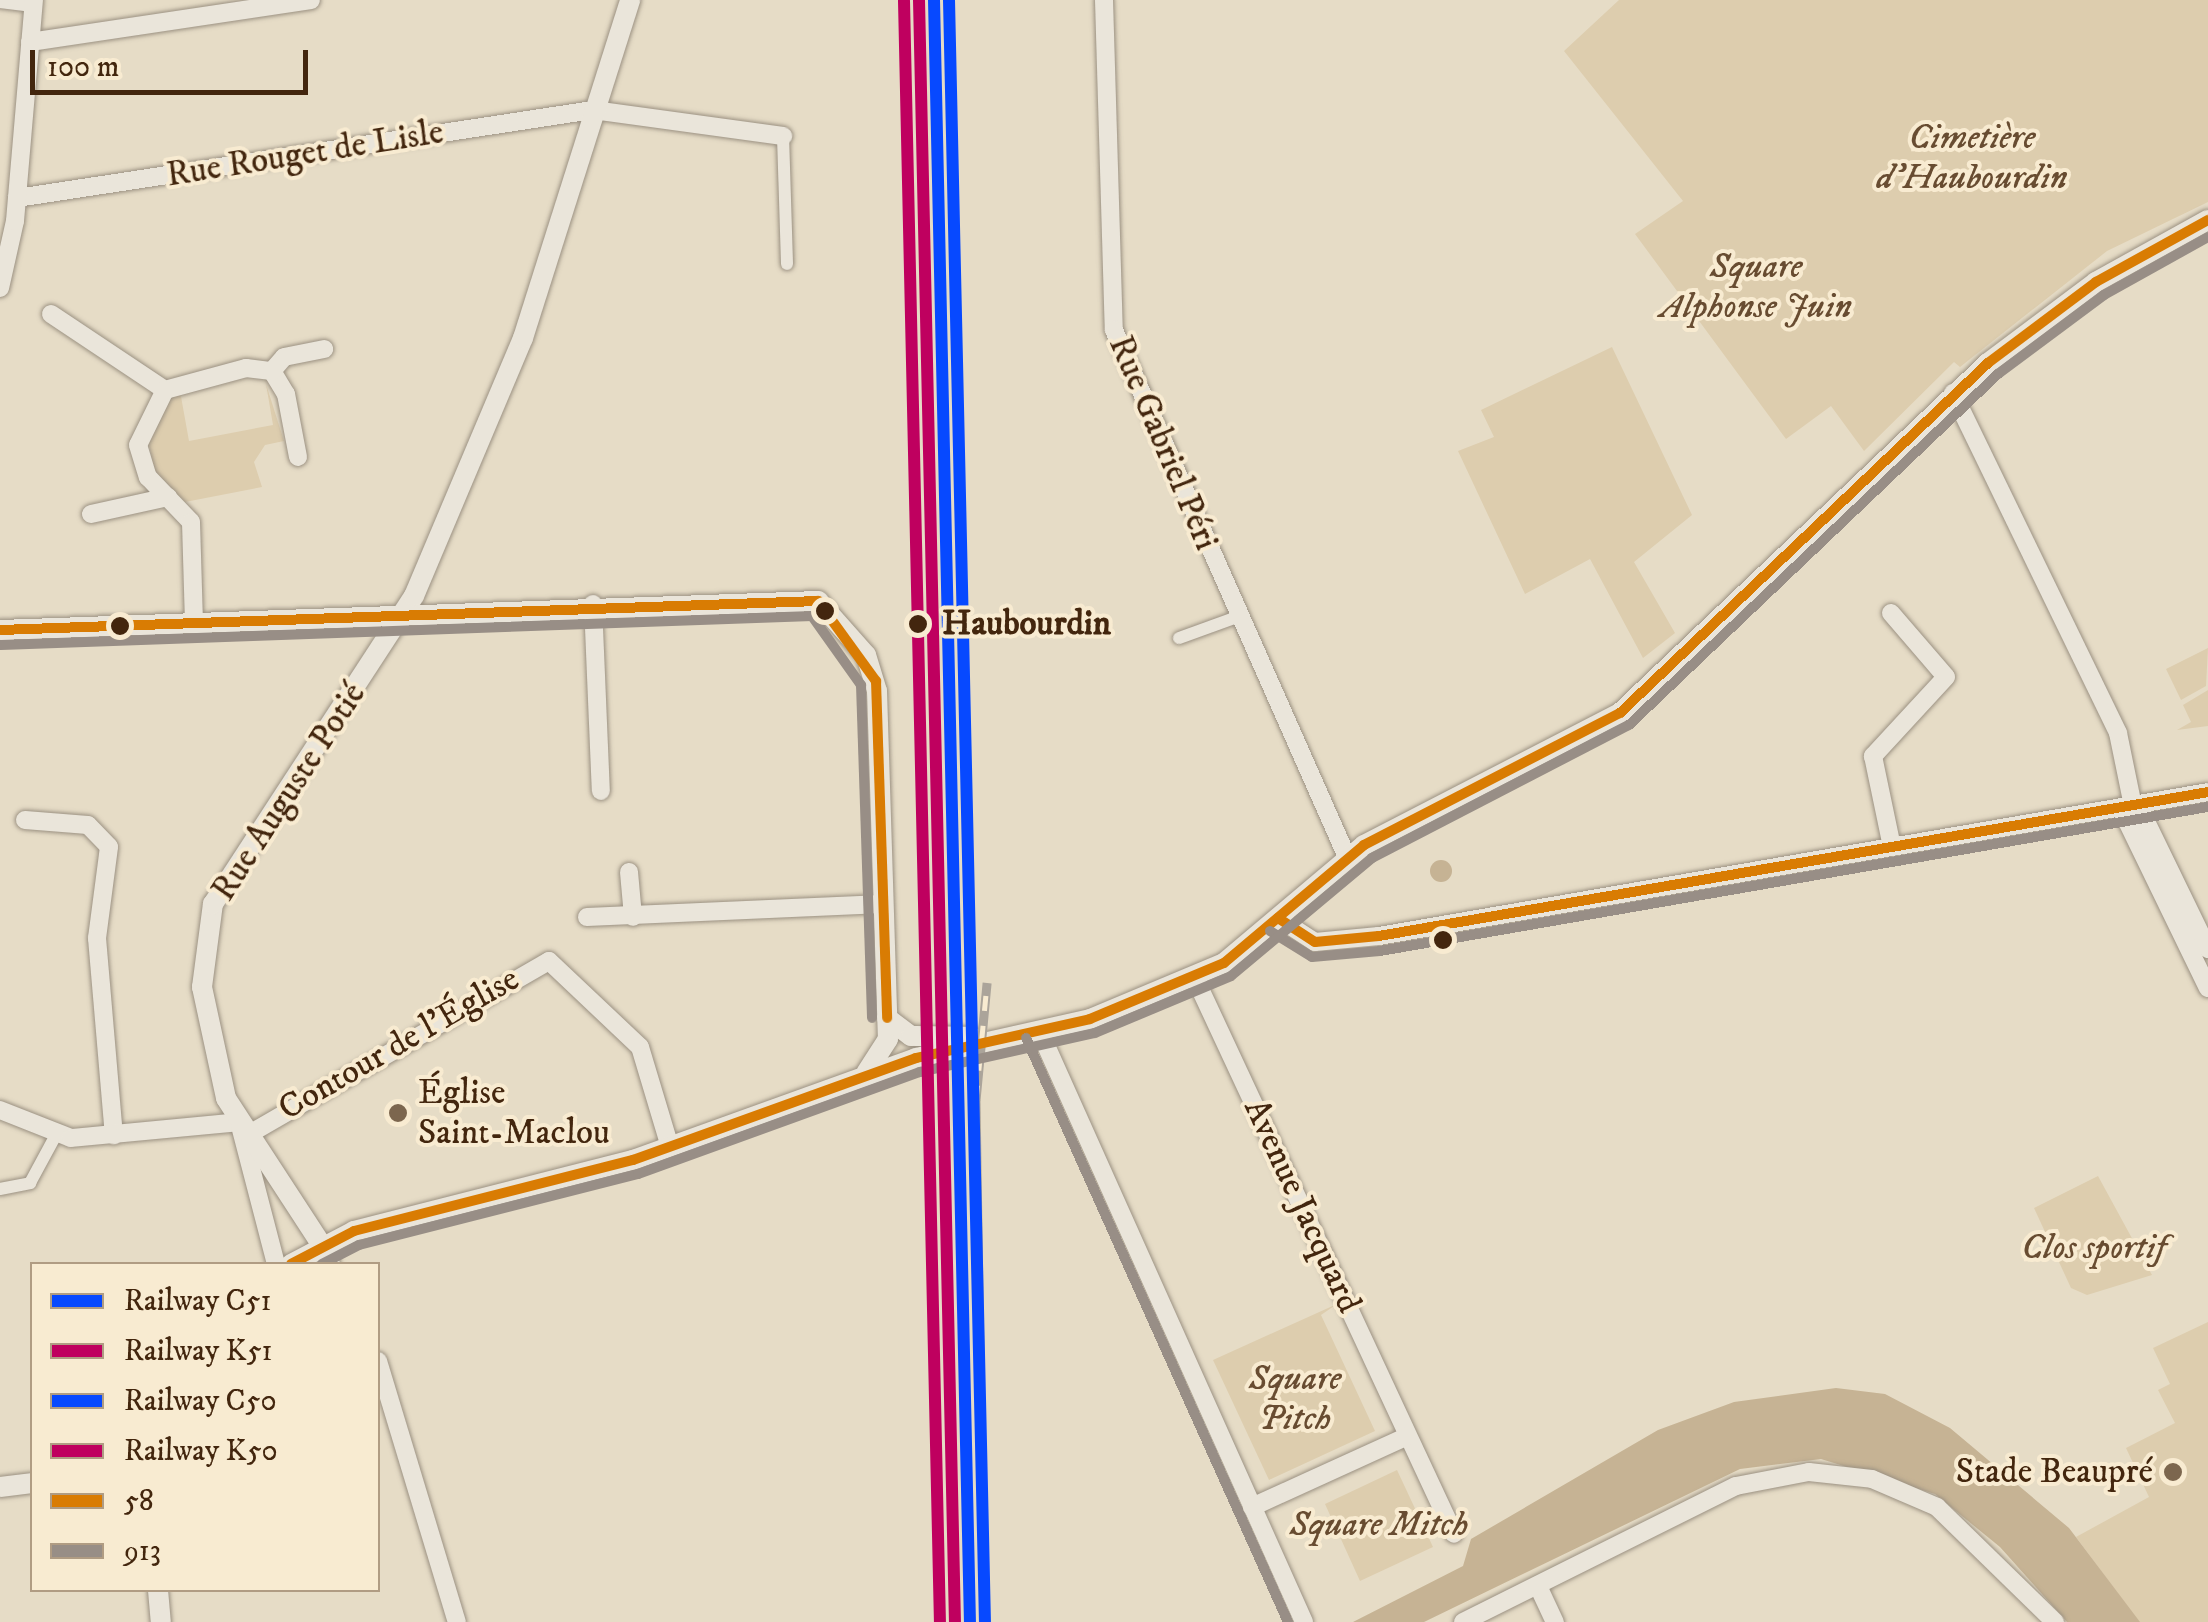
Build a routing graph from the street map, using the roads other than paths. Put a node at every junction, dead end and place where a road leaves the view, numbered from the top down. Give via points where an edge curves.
1 (311, 0) edge
2 (630, 0) edge
3 (1104, 0) edge
4 (0, 2) edge
5 (34, 3) edge
6 (30, 42) junction
7 (593, 110) junction
8 (783, 136) joint
9 (18, 198) junction
10 (2208, 220) edge
11 (786, 264) dead end
12 (0, 288) edge
13 (52, 314) dead end
14 (324, 350) dead end
15 (272, 371) junction
16 (164, 390) junction
17 (1953, 393) junction
18 (298, 457) dead end
19 (168, 497) junction
20 (92, 514) dead end
21 (593, 604) junction
22 (405, 613) junction
23 (1891, 614) dead end
24 (1238, 618) junction
25 (194, 622) junction
26 (0, 630) edge
27 (1179, 638) dead end
28 (601, 790) dead end
29 (2208, 792) edge
30 (2131, 807) junction
31 (25, 820) dead end
32 (1892, 847) junction
33 (1347, 857) junction
34 (629, 872) dead end
35 (883, 904) junction
36 (633, 917) junction
37 (587, 918) dead end
38 (1278, 918) junction
39 (2208, 949) edge
40 (1195, 978) junction
41 (2208, 988) edge
42 (887, 1018) junction
43 (1040, 1032) junction
44 (1018, 1036) junction
45 (842, 1084) junction
46 (0, 1110) edge
47 (245, 1128) junction
48 (114, 1135) junction
49 (56, 1136) junction
50 (670, 1147) junction
51 (0, 1189) edge
52 (320, 1244) junction
53 (276, 1262) edge
54 (294, 1262) edge
55 (330, 1262) edge
56 (380, 1367) edge
57 (1408, 1436) junction
58 (30, 1483) edge
59 (0, 1487) edge
60 (1252, 1507) junction
61 (1454, 1534) dead end
62 (1538, 1586) junction
63 (158, 1592) edge
64 (160, 1622) edge
65 (457, 1622) edge
66 (1304, 1622) edge
67 (1463, 1622) edge
68 (1555, 1622) edge
69 (2055, 1622) edge

1 - 6 street
2 - 7 street, Rue Auguste Potié
3 - 24 street, Rue Gabriel Péri via 1114,330
4 - 5 street
5 - 6 street
6 - 9 street
7 - 8 street, Rue Rouget de Lisle
7 - 9 street, Rue Rouget de Lisle
7 - 22 street, Rue Auguste Potié via 523,338
8 - 11 street
9 - 12 street
10 - 17 street via 2083,291
13 - 16 street
14 - 15 street via 284,357
15 - 16 street via 246,368
15 - 18 street via 286,394
16 - 19 street via 138,445 144,470
17 - 30 street via 2122,743
17 - 33 street via 1620,713
19 - 20 street
19 - 25 street via 193,528
21 - 22 street
21 - 28 street
21 - 35 street via 810,598 833,615 874,672
22 - 25 street
22 - 47 street, Rue Auguste Potié via 216,893 202,987
23 - 32 street via 1946,677 1873,756
24 - 27 street
24 - 33 street, Rue Gabriel Péri
25 - 26 street
29 - 30 street
30 - 32 street
30 - 39 street
30 - 41 street
31 - 48 street via 88,825 109,847 97,928
32 - 38 street via 1330,942 1300,937
33 - 38 street
34 - 36 street
35 - 36 street
35 - 42 street
36 - 37 street
38 - 40 street
40 - 43 street
40 - 57 street, Avenue Jacquard
42 - 44 street via 910,1036
42 - 45 street via 884,1058
43 - 44 street
43 - 60 street
44 - 45 street
45 - 50 street
46 - 49 street
47 - 48 street
47 - 50 street, Contour de l'Église via 550,961 640,1047
47 - 52 street, Rue Auguste Potié
47 - 53 street
48 - 49 street
49 - 51 street via 30,1183
50 - 52 street
52 - 54 street
52 - 55 street
56 - 65 street
57 - 60 street
57 - 61 street, Avenue Jacquard
58 - 59 street
60 - 66 street
62 - 67 street
62 - 68 street
62 - 69 street via 1751,1480 1843,1473 1889,1484 1950,1516
63 - 64 street

